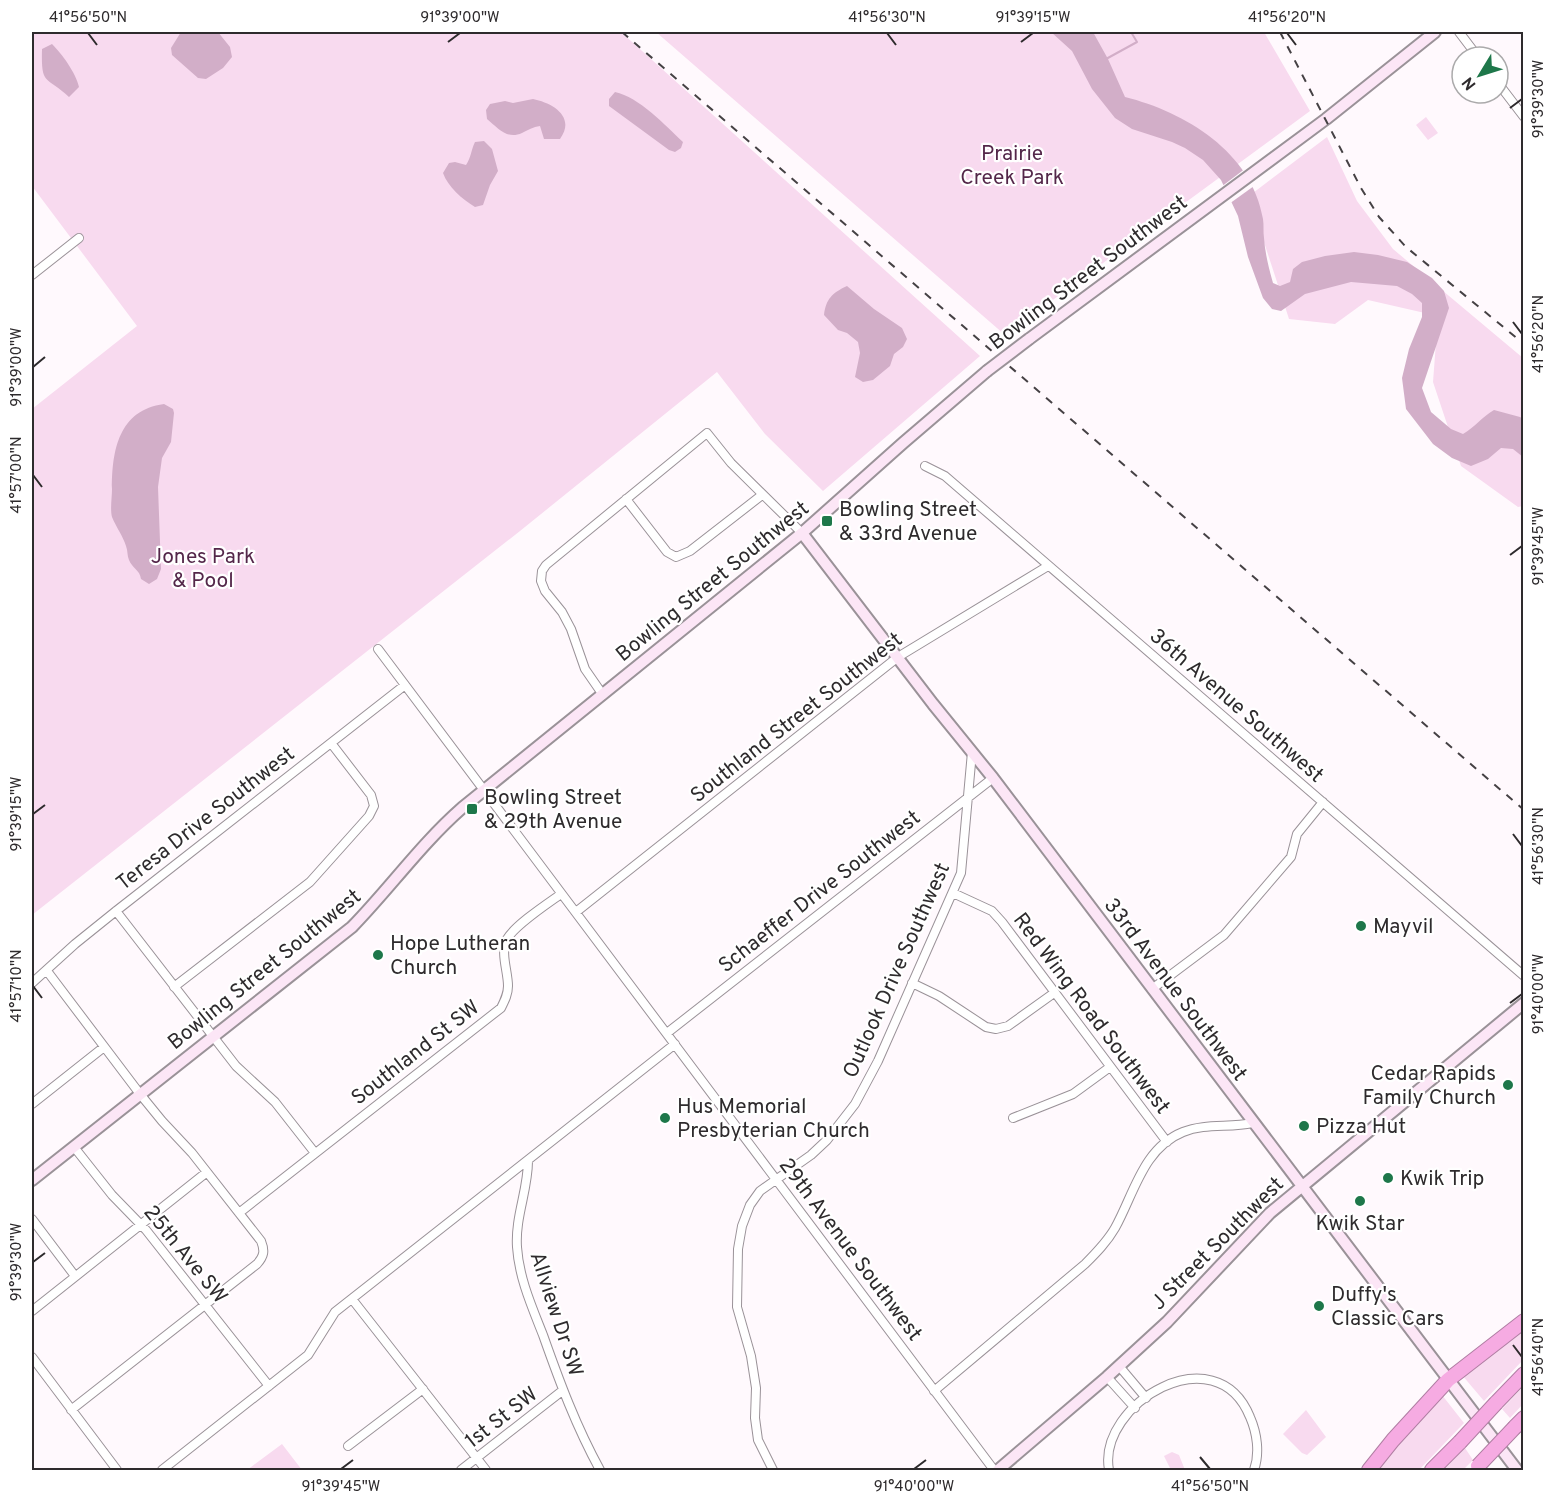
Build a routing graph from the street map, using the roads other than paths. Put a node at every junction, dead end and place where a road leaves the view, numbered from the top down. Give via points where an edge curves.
1 (1434, 32) edge
2 (1459, 32) edge
3 (1469, 45) edge
4 (1510, 99) edge
5 (1524, 117) edge
6 (79, 238) dead end
7 (32, 275) edge
8 (925, 466) dead end
9 (762, 495) junction
10 (626, 499) junction
11 (802, 533) junction
12 (1048, 567) junction
13 (378, 649) dead end
14 (898, 657) junction
15 (405, 685) junction
16 (603, 695) junction
17 (331, 743) junction
18 (972, 752) junction
19 (993, 778) junction
20 (484, 790) junction
21 (968, 796) junction
22 (1323, 802) junction
23 (953, 893) junction
24 (561, 894) junction
25 (116, 910) junction
26 (576, 912) junction
27 (47, 971) junction
28 (1524, 976) edge
29 (32, 983) edge
30 (912, 983) junction
31 (174, 987) junction
32 (1152, 989) junction
33 (1054, 993) junction
34 (1524, 1003) edge
35 (667, 1033) junction
36 (213, 1037) junction
37 (675, 1044) junction
38 (104, 1047) junction
39 (1110, 1067) junction
40 (140, 1094) junction
41 (32, 1104) edge
42 (1013, 1118) dead end
43 (1252, 1123) junction
44 (1167, 1142) junction
45 (74, 1147) junction
46 (315, 1153) junction
47 (528, 1161) junction
48 (207, 1172) junction
49 (776, 1179) junction
50 (32, 1180) edge
51 (1302, 1186) junction
52 (239, 1213) junction
53 (32, 1219) edge
54 (141, 1224) junction
55 (75, 1276) junction
56 (352, 1299) junction
57 (205, 1305) junction
58 (32, 1311) edge
59 (1524, 1321) edge
60 (32, 1357) edge
61 (1119, 1366) junction
62 (1524, 1374) edge
63 (1107, 1377) junction
64 (1448, 1380) junction
65 (269, 1386) junction
66 (423, 1389) junction
67 (562, 1391) junction
68 (934, 1391) junction
69 (1146, 1398) junction
70 (1134, 1408) junction
71 (72, 1410) junction
72 (1519, 1423) edge
73 (348, 1446) dead end
74 (477, 1458) junction
75 (1476, 1468) edge
76 (117, 1470) edge
77 (162, 1470) edge
78 (461, 1470) edge
79 (486, 1470) edge
80 (600, 1470) edge
81 (773, 1470) edge
82 (996, 1470) edge
83 (1109, 1470) edge
84 (1254, 1470) edge
85 (1370, 1470) edge
86 (1432, 1470) edge
87 (1517, 1470) edge

1 - 11 street, Bowling Street Southwest, bridge via 1334,113 987,371
2 - 3 street
4 - 5 street
6 - 7 street
8 - 12 street, 36th Avenue Southwest via 945,476
9 - 10 street via 690,551 676,556 667,552
9 - 10 street via 707,433
9 - 11 street
10 - 16 street via 542,571 545,591 562,612 585,669
11 - 14 street, 33rd Avenue Southwest
11 - 16 street, Bowling Street Southwest
12 - 14 street, Southland Street Southwest
12 - 22 street, 36th Avenue Southwest
13 - 15 street, 29th Avenue Southwest
14 - 18 street, 33rd Avenue Southwest
14 - 26 street, Southland Street Southwest
15 - 17 street, Teresa Drive Southwest
15 - 20 street, 29th Avenue Southwest
16 - 20 street, Bowling Street Southwest
17 - 25 street, Teresa Drive Southwest
17 - 31 street via 371,795 374,806 369,816 310,882
18 - 19 street, 33rd Avenue Southwest
18 - 21 street, Outlook Drive Southwest
19 - 21 street, Schaeffer Drive Southwest
19 - 32 street, 33rd Avenue Southwest
20 - 24 street, 29th Avenue Southwest
20 - 36 street, Bowling Street Southwest via 436,832 352,927
21 - 23 street, Outlook Drive Southwest via 962,873
21 - 35 street, Schaeffer Drive Southwest
22 - 28 street, 36th Avenue Southwest
22 - 32 street via 1297,834 1291,857 1224,935
23 - 30 street, Outlook Drive Southwest
23 - 33 street, Red Wing Road Southwest via 992,911
24 - 26 street, 29th Avenue Southwest
24 - 46 street, Southland St SW via 506,940 508,986 501,1008
25 - 27 street, Teresa Drive Southwest
25 - 31 street
26 - 35 street, 29th Avenue Southwest
27 - 29 street, Teresa Drive Southwest
27 - 38 street
30 - 33 street via 986,1027 996,1029 1008,1026
30 - 49 street, Outlook Drive Southwest via 855,1104 812,1155
31 - 36 street
32 - 43 street, 33rd Avenue Southwest
33 - 39 street, Red Wing Road Southwest
34 - 51 street, J Street Southwest
35 - 37 street, 29th Avenue Southwest
36 - 40 street, Bowling Street Southwest
36 - 46 street via 236,1066 275,1102
37 - 47 street
37 - 49 street, 29th Avenue Southwest
38 - 40 street
38 - 41 street
39 - 42 street via 1073,1094
39 - 44 street, Red Wing Road Southwest
40 - 45 street, Bowling Street Southwest
40 - 48 street
43 - 44 street via 1200,1127
43 - 51 street, 33rd Avenue Southwest
44 - 68 street via 1151,1156 1101,1247
45 - 50 street, Bowling Street Southwest
45 - 54 street, 25th Ave SW
46 - 52 street, Southland St SW
47 - 56 street
47 - 67 street, Allview Dr SW via 518,1219 518,1258
48 - 52 street
48 - 54 street
49 - 68 street, 29th Avenue Southwest
49 - 81 street, Outlook Drive Southwest via 750,1205 742,1226 737,1274 737,1307 756,1388 758,1440
51 - 61 street, J Street Southwest via 1270,1213 1167,1322
51 - 64 street, 33rd Avenue Southwest
52 - 57 street via 261,1241 263,1257
53 - 55 street
54 - 55 street
54 - 57 street, 25th Ave SW
55 - 58 street
56 - 65 street via 335,1312 308,1355
56 - 66 street
57 - 65 street, 25th Ave SW
57 - 71 street
59 - 64 highway
60 - 71 street
61 - 63 street, J Street Southwest
61 - 69 street
62 - 86 highway, bridge
63 - 70 street
63 - 82 street, J Street Southwest
64 - 85 highway
64 - 87 street, 33rd Avenue Southwest
65 - 77 street
66 - 73 street
66 - 74 street
67 - 74 street, 1st St SW
67 - 80 street, Allview Dr SW
68 - 82 street, 29th Avenue Southwest
69 - 70 street
69 - 84 street via 1175,1381 1192,1378 1214,1381 1226,1388 1238,1398 1254,1426
70 - 83 street via 1116,1433
71 - 76 street
72 - 75 highway, bridge
74 - 78 street, 1st St SW
74 - 79 street

